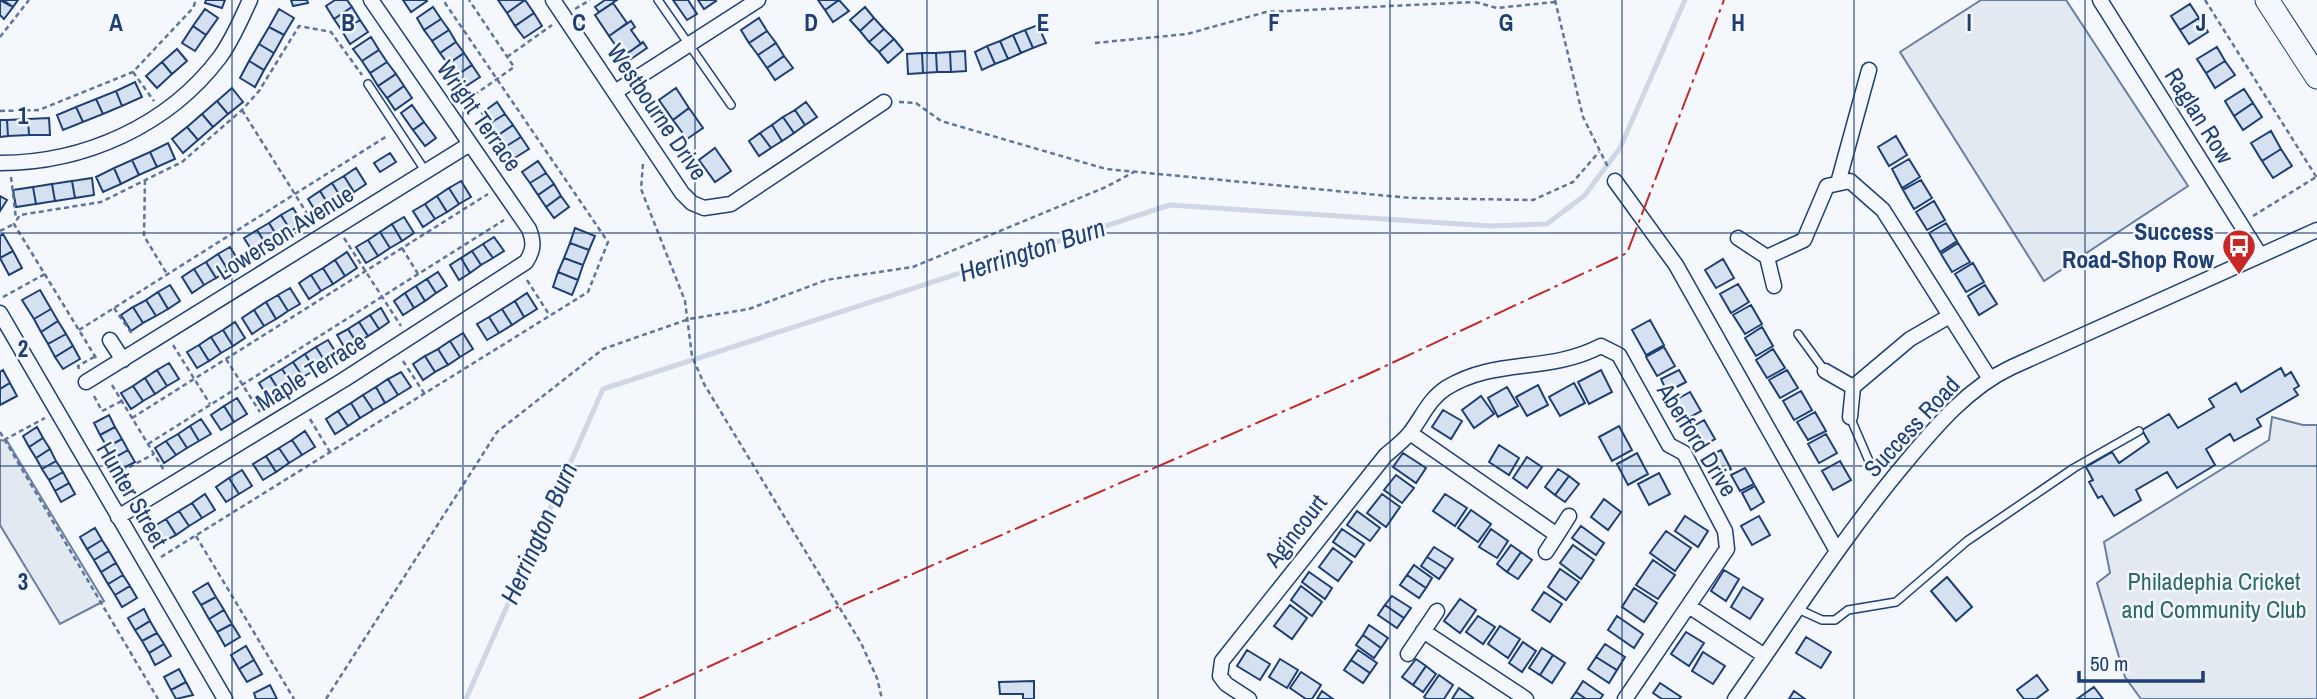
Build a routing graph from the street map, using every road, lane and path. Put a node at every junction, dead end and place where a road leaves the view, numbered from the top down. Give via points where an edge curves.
1 (29, 0) edge
2 (196, 0) edge
3 (250, 0) edge
4 (371, 0) edge
5 (469, 0) edge
6 (553, 0) edge
7 (658, 0) edge
8 (758, 0) edge
9 (2100, 0) edge
10 (2205, 0) edge
11 (2267, 0) edge
12 (1474, 1) edge
13 (1555, 1) edge
14 (564, 16) junction
15 (0, 37) edge
16 (1095, 43) dead end
17 (688, 45) junction
18 (507, 57) junction
19 (1869, 71) dead end
20 (133, 72) junction
21 (2317, 77) edge
22 (368, 84) joint
23 (615, 92) junction
24 (884, 102) joint
25 (731, 105) dead end
26 (242, 110) junction
27 (0, 111) edge
28 (448, 112) junction
29 (162, 113) junction
30 (397, 130) junction
31 (648, 141) junction
32 (470, 144) junction
33 (1599, 152) junction
34 (1605, 162) dead end
35 (5, 163) edge
36 (426, 172) junction
37 (1134, 172) junction
38 (2317, 177) edge
39 (145, 180) junction
40 (1615, 181) dead end
41 (1838, 183) junction
42 (500, 186) junction
43 (296, 195) junction
44 (517, 212) junction
45 (15, 223) junction
46 (2240, 224) junction
47 (337, 228) junction
48 (2317, 230) edge
49 (0, 231) edge
50 (322, 237) junction
51 (1738, 239) dead end
52 (402, 248) junction
53 (2260, 256) junction
54 (1767, 257) junction
55 (522, 265) junction
56 (365, 271) junction
57 (45, 274) junction
58 (167, 274) junction
59 (418, 274) junction
60 (1774, 286) dead end
61 (382, 297) junction
62 (0, 298) edge
63 (114, 308) junction
64 (0, 313) edge
65 (550, 316) dead end
66 (1948, 317) junction
67 (690, 319) junction
68 (79, 330) junction
69 (166, 334) junction
70 (1798, 334) dead end
71 (409, 338) junction
72 (110, 340) dead end
73 (394, 347) junction
74 (142, 348) junction
75 (1611, 348) joint
76 (226, 359) junction
77 (123, 360) junction
78 (1825, 371) joint
79 (104, 372) junction
80 (194, 379) junction
81 (1990, 379) junction
82 (88, 380) dead end
83 (242, 384) junction
84 (1853, 387) junction
85 (424, 394) dead end
86 (210, 404) junction
87 (302, 405) junction
88 (56, 412) junction
89 (1850, 416) joint
90 (132, 418) junction
91 (269, 425) junction
92 (2139, 431) dead end
93 (0, 432) edge
94 (1409, 433) junction
95 (4, 440) junction
96 (148, 444) junction
97 (330, 452) dead end
98 (154, 454) junction
99 (1869, 461) dead end
100 (98, 483) junction
101 (172, 484) junction
102 (1569, 516) dead end
103 (118, 517) junction
104 (1557, 535) junction
105 (195, 536) dead end
106 (1837, 551) junction
107 (1546, 552) dead end
108 (1690, 607) junction
109 (1798, 609) junction
110 (1437, 611) dead end
111 (1423, 631) junction
112 (1408, 654) dead end
113 (1765, 656) junction
114 (158, 699) edge
115 (225, 699) edge
116 (294, 699) edge
117 (326, 699) edge
118 (882, 699) edge
119 (1249, 699) edge
120 (1526, 699) edge
121 (1625, 699) edge
122 (1735, 699) edge

1 - 15 path
2 - 20 path
3 - 29 street via 219,58
4 - 28 street, Wright Terrace
5 - 18 path
6 - 14 street, Westbourne Drive
7 - 17 lane
8 - 17 street
9 - 46 street, Raglan Row
10 - 38 path
11 - 21 main road
12 - 13 path via 1497,8
12 - 16 path via 1266,12 1187,34
13 - 33 path via 1583,117
14 - 18 path
14 - 23 street, Westbourne Drive
17 - 23 street
17 - 25 lane
18 - 28 path via 514,67
19 - 41 street
20 - 27 path via 39,110
20 - 29 path
22 - 26 path via 331,32 299,26
22 - 30 lane
23 - 31 street, Westbourne Drive
24 - 31 street, Westbourne Drive via 745,196 719,208 692,203
24 - 37 path via 916,103 941,121 1106,169
26 - 39 path via 181,162
26 - 43 path
28 - 32 street, Wright Terrace
29 - 35 street via 82,152 52,160
30 - 36 lane
30 - 43 path
31 - 67 path via 641,189
32 - 36 street, Lowerson Avenue
32 - 42 street, Wright Terrace
33 - 34 path
33 - 37 path via 1573,181 1533,200 1410,198
35 - 45 path
36 - 47 street, Lowerson Avenue
37 - 67 path via 914,267 826,280 749,309
38 - 46 path
39 - 45 path via 100,202 20,215
39 - 58 path via 144,236
40 - 106 street via 1676,265
41 - 54 street via 1826,186 1804,240
41 - 66 street via 1850,181 1883,210
42 - 44 street, Wright Terrace
42 - 52 path
43 - 50 path
43 - 58 path
44 - 55 street, Wright Terrace via 534,240
44 - 59 path
45 - 49 path
45 - 57 path
46 - 53 street, Raglan Row
47 - 50 street, Lowerson Avenue
47 - 56 path
48 - 53 street, Success Road
50 - 69 street, Lowerson Avenue
51 - 54 street
52 - 56 path
52 - 59 path
53 - 81 street, Success Road
54 - 60 street
55 - 65 path
55 - 71 street, Maple Terrace
56 - 61 path
56 - 76 path
57 - 62 path
57 - 68 path
58 - 63 path
59 - 61 path
61 - 71 path
61 - 83 path
63 - 68 path
63 - 74 path
64 - 88 street, Hunter Street
66 - 81 street
66 - 84 street via 1910,339
67 - 117 path via 603,349 497,432
67 - 118 path via 692,356 704,384 861,643
68 - 79 path
69 - 74 street, Lowerson Avenue
69 - 80 path
70 - 78 lane
71 - 73 street, Maple Terrace
72 - 77 street
73 - 85 path
73 - 87 street, Maple Terrace
74 - 77 street, Lowerson Avenue
75 - 94 street, Agincourt via 1601,346 1564,362 1480,372 1446,388
75 - 108 street, Aberford Drive via 1669,445 1684,453 1725,531 1727,549
76 - 80 path
76 - 83 path
77 - 79 street, Lowerson Avenue
78 - 84 street
79 - 82 street, Lowerson Avenue
79 - 90 path
80 - 86 path
80 - 90 path
81 - 106 street, Success Road via 1920,445
83 - 86 path
83 - 91 path
84 - 89 street
86 - 96 path
87 - 91 street, Maple Terrace
87 - 97 path
88 - 95 path
88 - 100 street, Hunter Street
89 - 99 lane
90 - 96 path
91 - 101 street, Maple Terrace
92 - 109 lane via 2074,468 1978,534 1896,602 1848,610 1835,620 1822,620
93 - 95 path
94 - 104 street
94 - 119 street, Agincourt via 1385,456 1222,661 1220,676
95 - 114 path
96 - 98 path
98 - 100 path
98 - 101 path
100 - 103 street, Hunter Street
101 - 103 street, Maple Terrace
102 - 104 street
103 - 115 street, Hunter Street
104 - 107 street
105 - 116 path
106 - 109 street, Success Road
108 - 113 street
108 - 121 street, Aberford Drive
109 - 113 street, Success Road
110 - 111 street
111 - 112 street
111 - 120 street
113 - 122 street, Success Road

